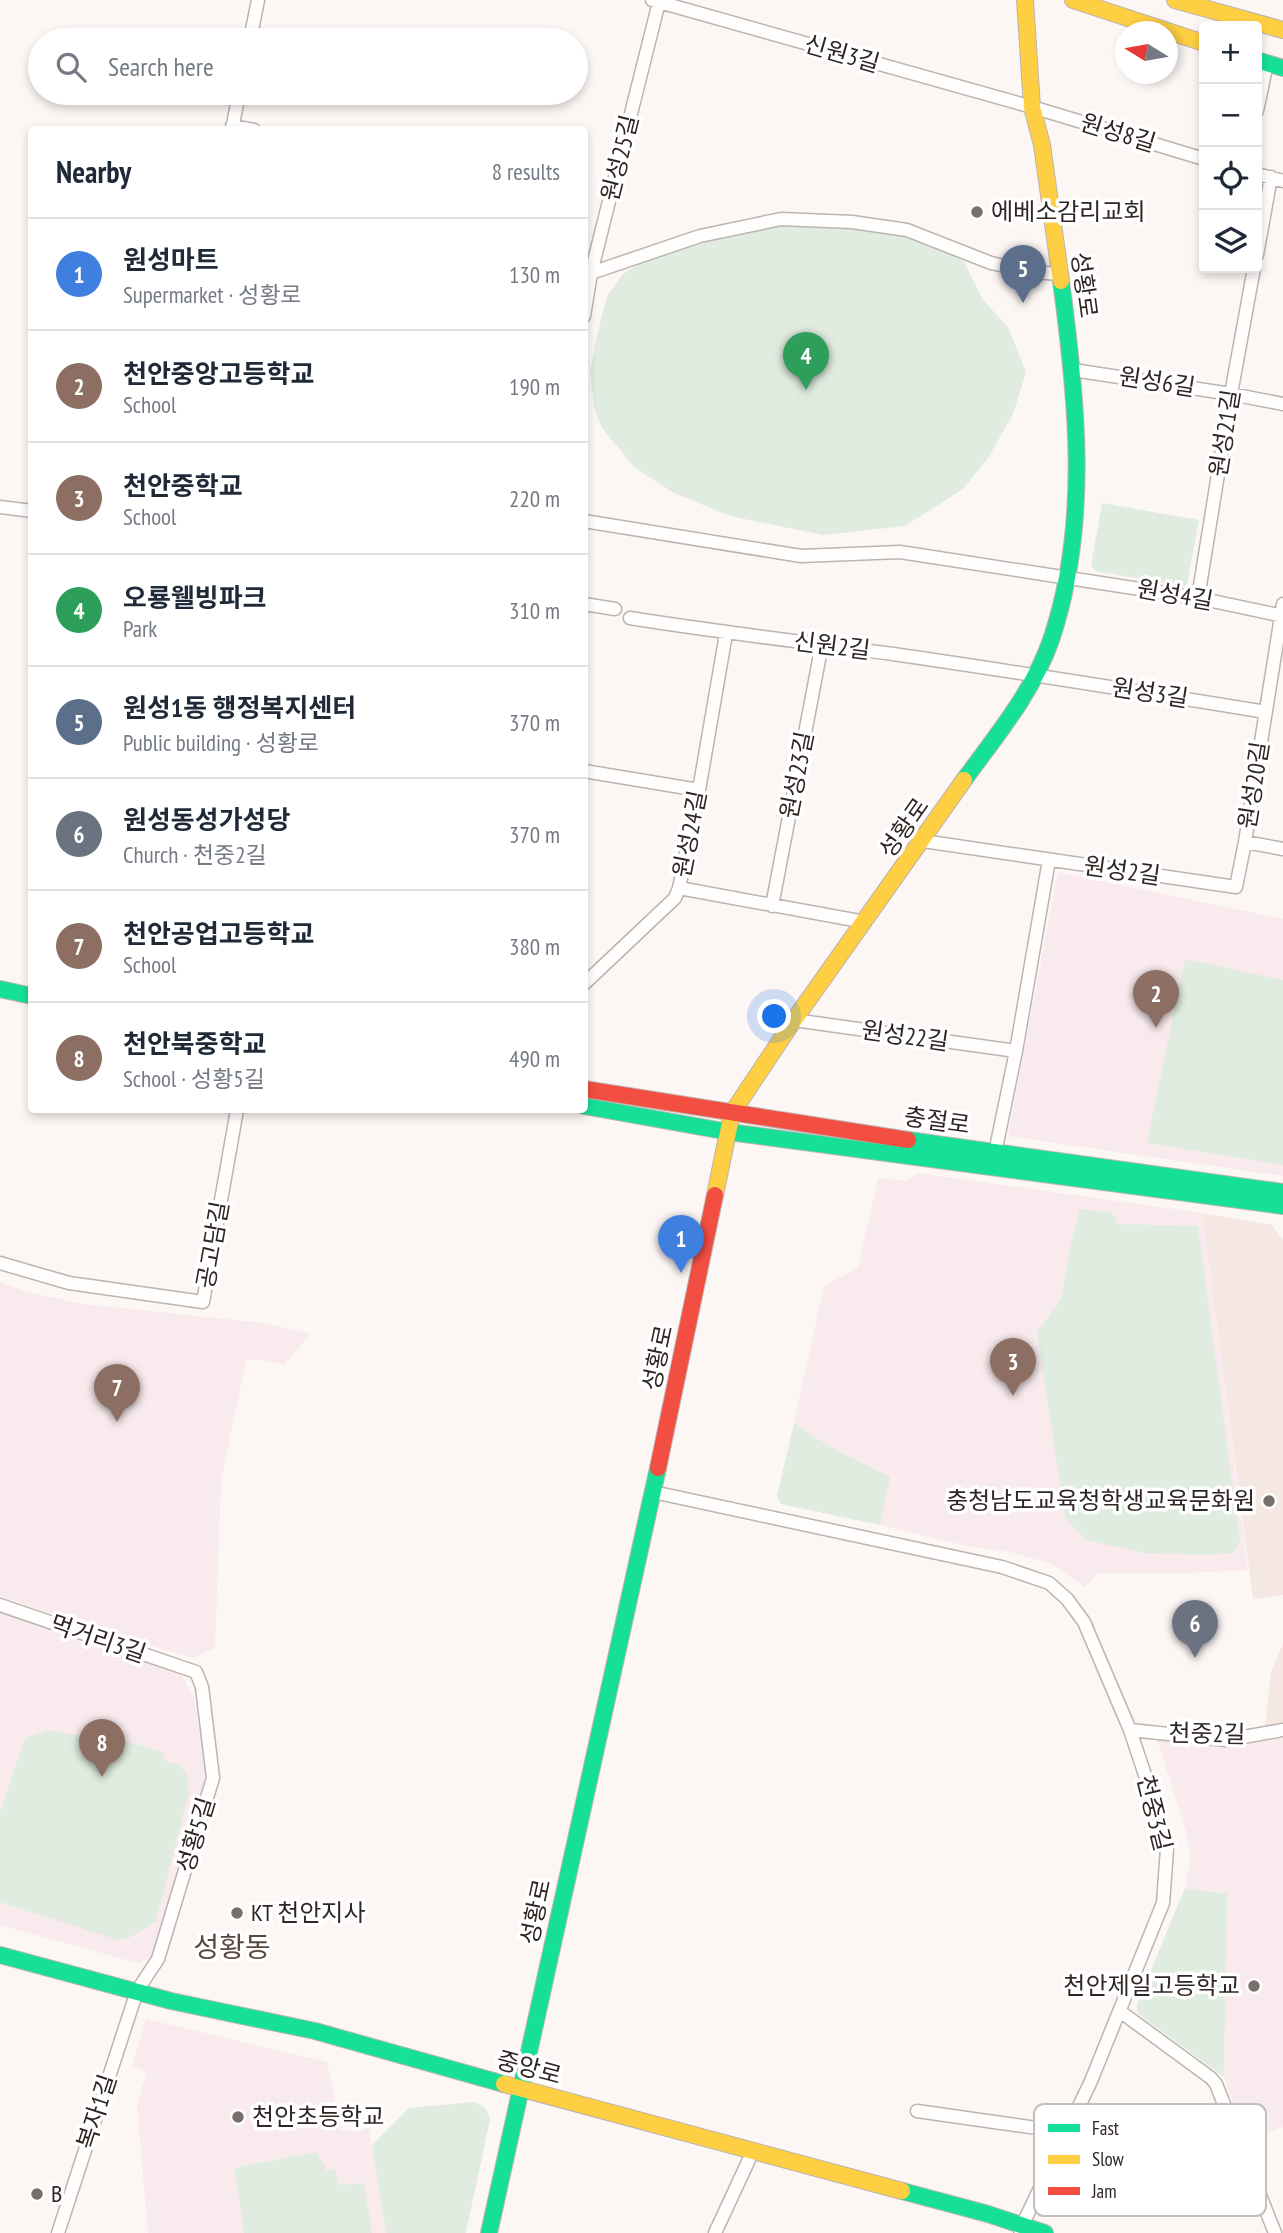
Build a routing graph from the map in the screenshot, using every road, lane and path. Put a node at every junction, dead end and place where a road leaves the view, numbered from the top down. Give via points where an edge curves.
1 (258, 0) edge
2 (1025, 0) edge
3 (1073, 0) edge
4 (1175, 0) edge
5 (656, 1) edge
6 (252, 28) edge
7 (1283, 30) edge
8 (1199, 41) edge
9 (1269, 64) edge
10 (1262, 91) edge
11 (237, 105) edge
12 (1032, 107) junction
13 (232, 126) edge
14 (1199, 157) edge
15 (1277, 179) edge
16 (1262, 236) edge
17 (591, 273) junction
18 (1253, 273) edge
19 (1060, 274) junction
20 (588, 291) edge
21 (1073, 370) junction
22 (1231, 394) junction
23 (1283, 404) edge
24 (0, 508) edge
25 (28, 512) edge
26 (588, 522) edge
27 (1066, 578) junction
28 (1198, 598) junction
29 (588, 605) edge
30 (615, 610) dead end
31 (1282, 612) edge
32 (630, 618) dead end
33 (726, 634) junction
34 (822, 644) junction
35 (1034, 674) junction
36 (1266, 712) junction
37 (588, 772) edge
38 (699, 790) junction
39 (923, 841) junction
40 (1245, 842) junction
41 (1283, 849) edge
42 (1049, 860) junction
43 (679, 888) junction
44 (772, 906) junction
45 (865, 922) junction
46 (588, 980) edge
47 (0, 989) edge
48 (28, 994) edge
49 (794, 1020) junction
50 (1016, 1051) junction
51 (588, 1090) edge
52 (588, 1107) edge
53 (236, 1113) edge
54 (732, 1113) junction
55 (729, 1132) junction
56 (995, 1153) junction
57 (1283, 1192) edge
58 (1283, 1206) edge
59 (0, 1263) edge
60 (653, 1492) junction
61 (0, 1605) edge
62 (196, 1672) joint
63 (1130, 1730) junction
64 (1283, 1730) edge
65 (0, 1955) edge
66 (138, 1991) junction
67 (1121, 2012) junction
68 (520, 2089) junction
69 (1079, 2104) edge
70 (1224, 2104) edge
71 (917, 2110) dead end
72 (1034, 2127) edge
73 (753, 2151) junction
74 (1034, 2200) edge
75 (1266, 2210) edge
76 (1020, 2230) edge
77 (58, 2233) edge
78 (489, 2233) edge
79 (715, 2233) edge
80 (1045, 2233) edge
81 (1275, 2233) edge

1 - 6 street
2 - 12 street, 성황로
3 - 8 street
4 - 7 street
5 - 12 street, 신원3길
5 - 17 street, 원성25길
9 - 10 street
11 - 13 street
12 - 14 street, 원성8길
12 - 19 street, 성황로 via 1042,145
15 - 16 street
17 - 19 street via 700,236 781,219 907,230 991,263
17 - 20 street, 원성25길
18 - 22 street, 원성21길
19 - 21 street, 성황로
21 - 22 street, 원성6길
21 - 27 street, 성황로 via 1075,509
22 - 23 street, 원성6길
22 - 28 street, 원성21길
24 - 25 street
26 - 27 street via 801,556 900,552
27 - 28 street, 원성4길
27 - 35 street, 성황로 via 1050,642
28 - 31 street, 원성4길
29 - 30 street
31 - 36 street, 원성20길
32 - 33 street, 신원2길
33 - 34 street, 신원2길
33 - 38 street, 원성24길
34 - 35 street, 신원2길
34 - 44 street, 원성23길
35 - 36 street, 원성3길
35 - 39 street, 성황로 via 1020,702
36 - 40 street, 원성20길
37 - 38 street
38 - 43 street, 원성24길
39 - 42 street, 원성2길
39 - 45 street, 성황로
40 - 41 street
40 - 42 street, 원성2길 via 1236,887
42 - 50 street
43 - 44 street, 원성24길
43 - 46 street via 675,898
44 - 45 street, 원성24길
45 - 49 street, 성황로
47 - 48 street
49 - 50 street, 원성22길
49 - 54 street, 성황로
50 - 56 street
51 - 54 street, 충절로
52 - 55 street, 충절로
53 - 59 street, 공고담길 via 203,1302 69,1283
54 - 55 street, 성황로
54 - 56 street, 충절로
55 - 58 street, 충절로
55 - 60 street, 성황로
56 - 57 street, 충절로
60 - 63 street, 천중3길 via 1002,1567 1049,1583 1084,1622
60 - 68 street, 성황로
61 - 62 street, 먹거리3길
62 - 66 street, 성황5길 via 214,1778 158,1959
63 - 64 street, 천중2길 via 1227,1740
63 - 67 street, 천중3길 via 1167,1849 1163,1903
65 - 66 street, 중앙로
66 - 68 street, 중앙로 via 315,2031
66 - 77 street, 복자1길
67 - 69 street, 천중3길
67 - 70 street via 1211,2078
68 - 73 street, 중앙로
68 - 78 street, 성황로
71 - 72 street
73 - 76 street, 중앙로 via 988,2214
73 - 79 street
74 - 76 street, 천중3길
75 - 81 street
76 - 80 street, 중앙로

